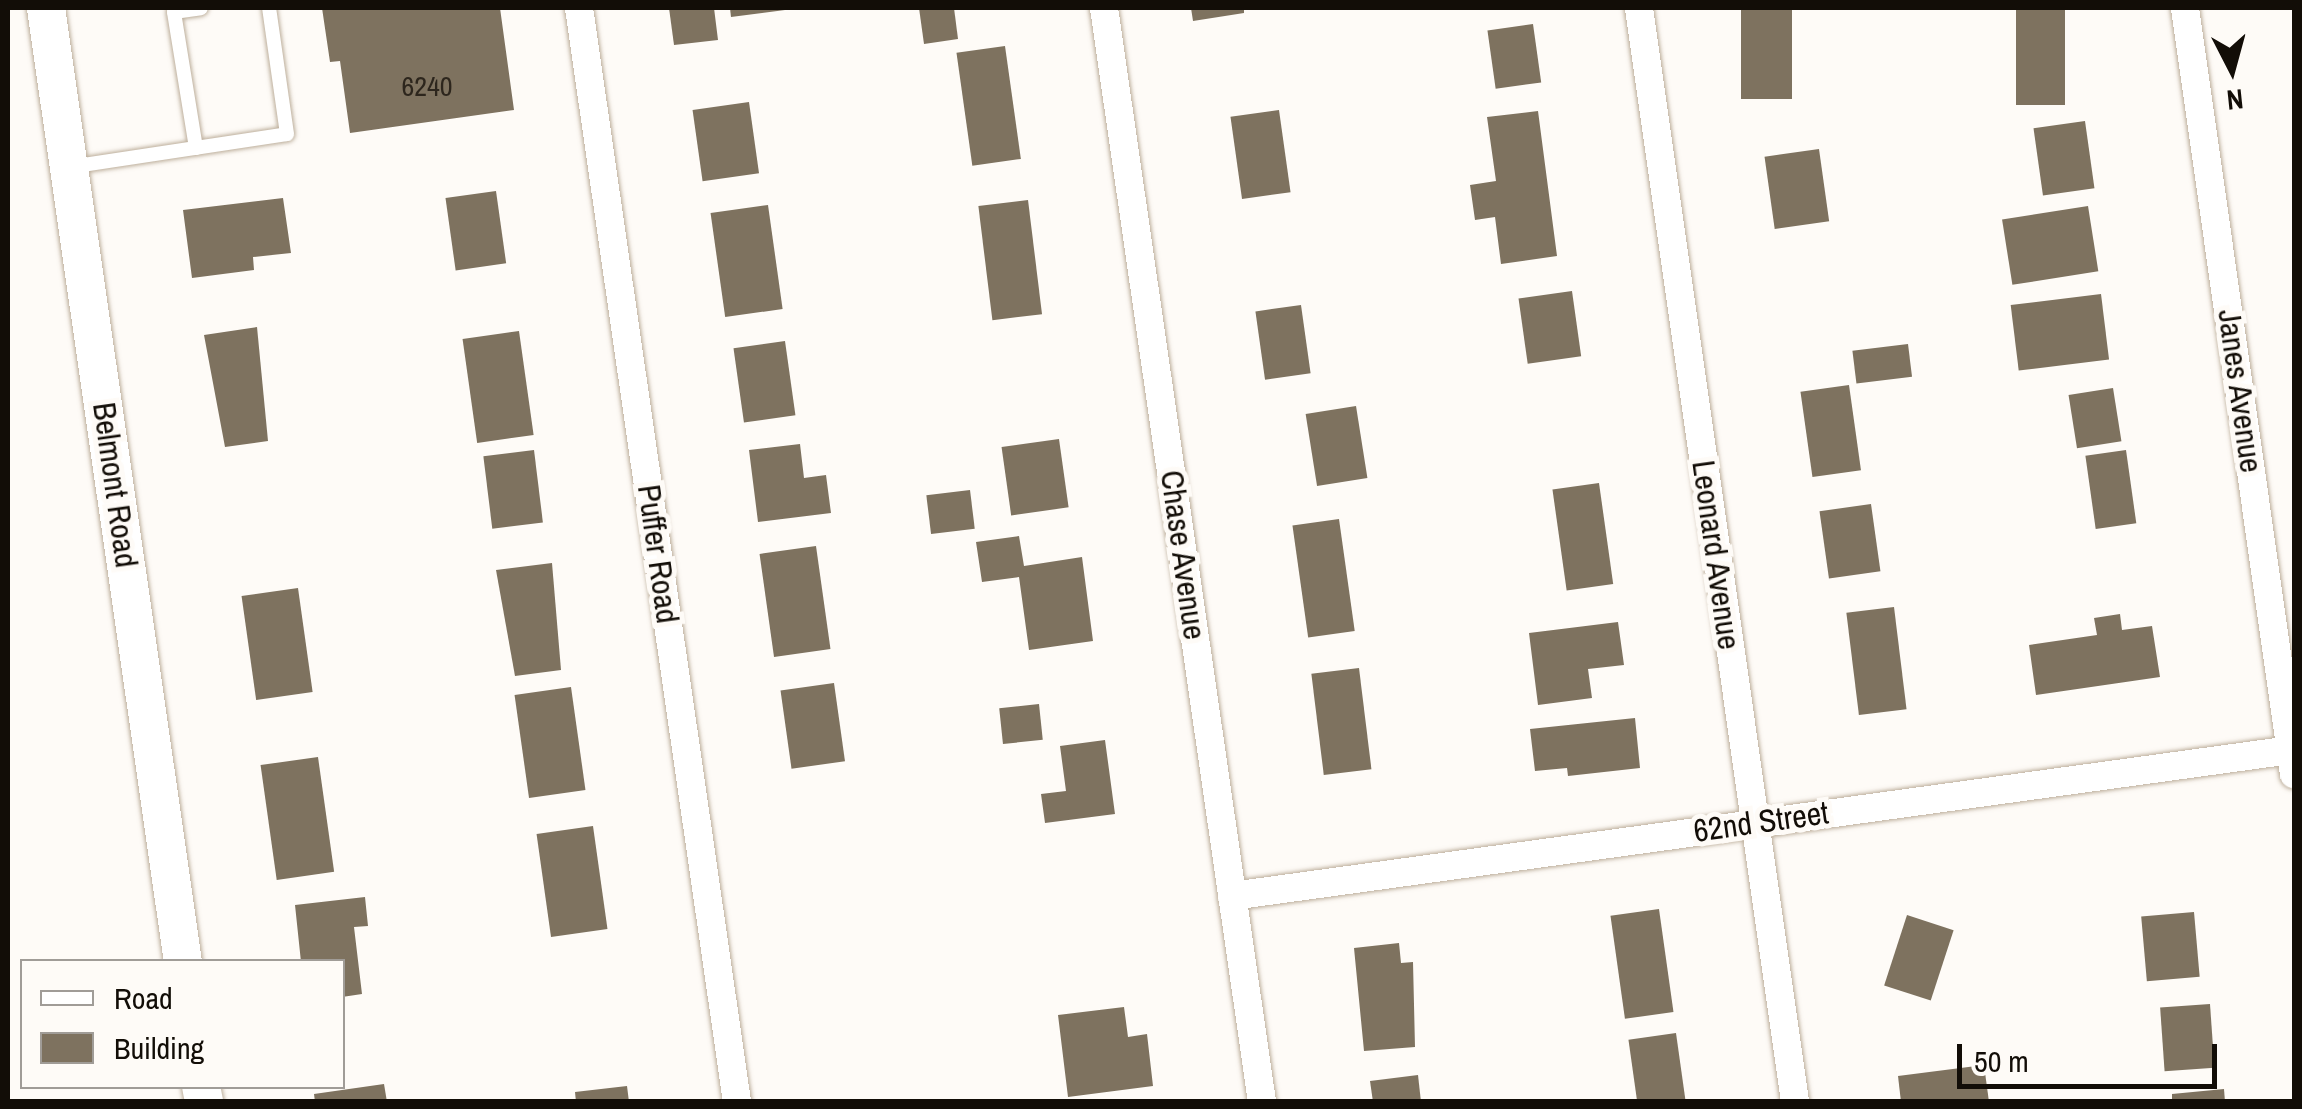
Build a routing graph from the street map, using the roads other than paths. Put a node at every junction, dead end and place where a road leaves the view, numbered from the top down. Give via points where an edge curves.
1 (46, 8) edge
2 (201, 8) edge
3 (269, 8) edge
4 (579, 8) edge
5 (1104, 8) edge
6 (1640, 8) edge
7 (2185, 8) edge
8 (196, 148) junction
9 (69, 166) junction
10 (2293, 762) edge
11 (1754, 824) junction
12 (1232, 896) junction
13 (183, 959) edge
14 (737, 1102) edge
15 (1262, 1102) edge
16 (1795, 1102) edge

1 - 9 main road, Belmont Road
2 - 8 lane via 174,12
3 - 8 lane via 287,134
4 - 14 street, Puffer Road
5 - 12 street, Chase Avenue
6 - 11 street, Leonard Avenue
7 - 10 street, Janes Avenue
8 - 9 lane
9 - 13 main road, Belmont Road
10 - 11 street, 62nd Street
11 - 12 street, 62nd Street
11 - 16 street, Leonard Avenue
12 - 15 street, Chase Avenue

